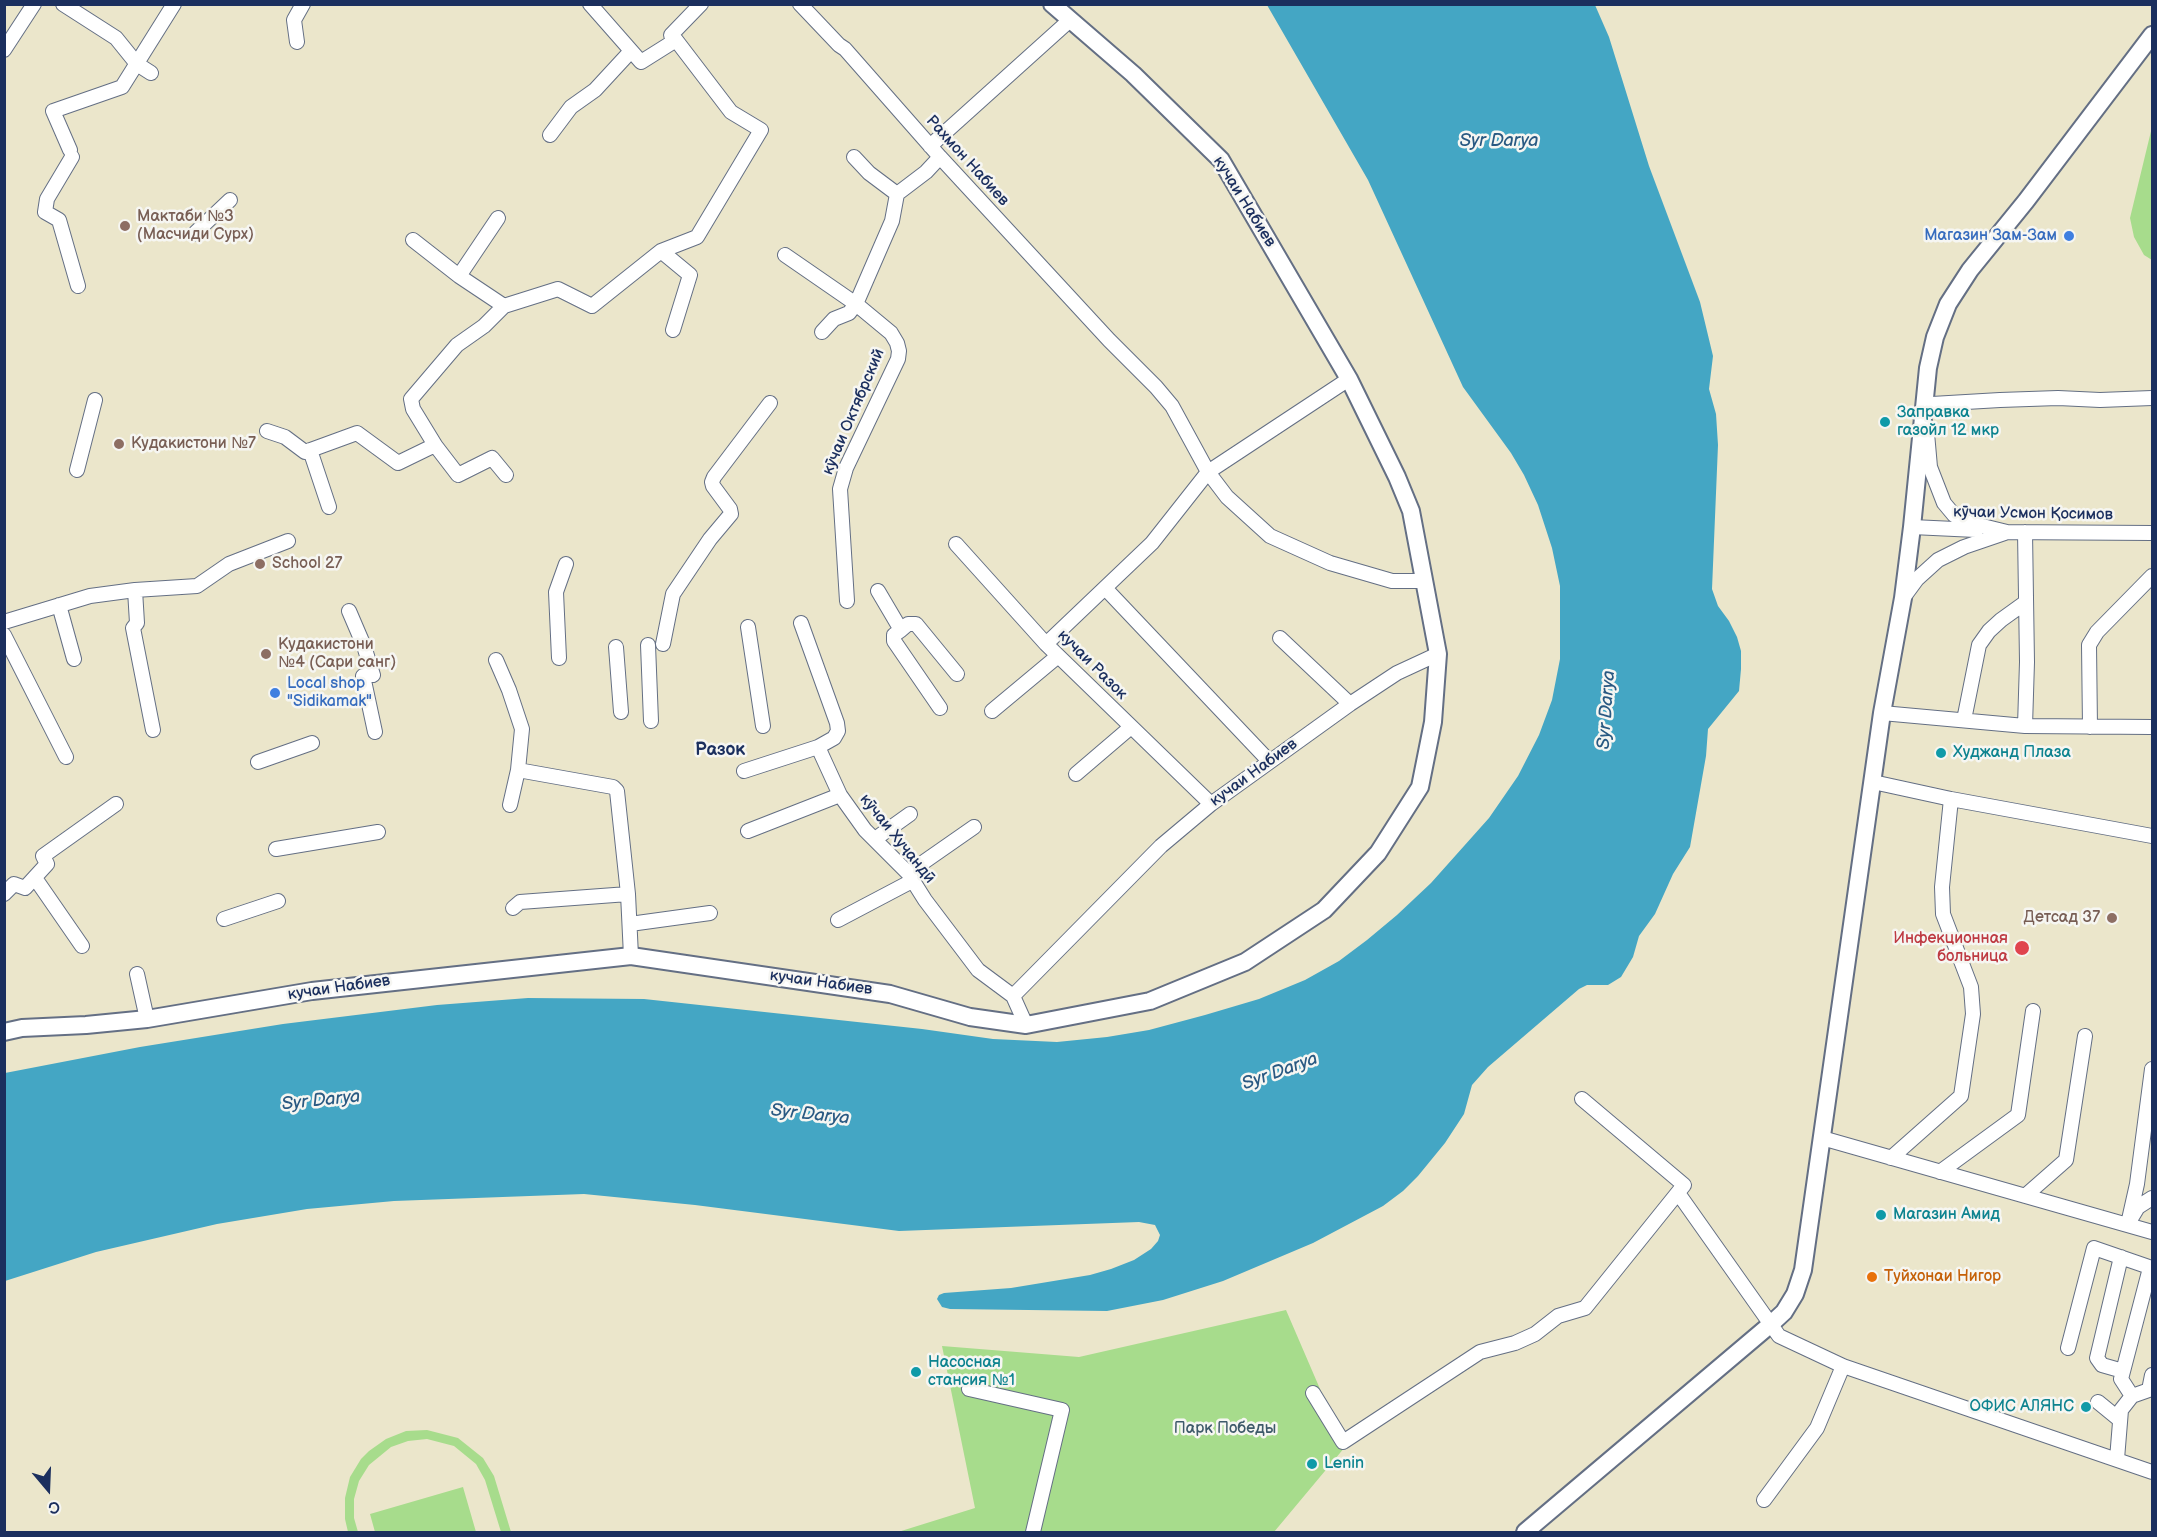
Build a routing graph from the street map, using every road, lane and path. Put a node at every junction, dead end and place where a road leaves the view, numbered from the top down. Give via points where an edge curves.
1 (34, 4) edge
2 (174, 4) edge
3 (303, 4) edge
4 (590, 4) edge
5 (701, 4) edge
6 (800, 4) edge
7 (1052, 4) edge
8 (64, 5) edge
9 (1070, 20) junction
10 (676, 40) junction
11 (297, 42) dead end
12 (2150, 42) edge
13 (4, 50) edge
14 (631, 51) junction
15 (137, 64) junction
16 (151, 73) dead end
17 (550, 135) dead end
18 (935, 152) junction
19 (854, 157) dead end
20 (897, 194) junction
21 (230, 200) dead end
22 (498, 218) dead end
23 (194, 234) dead end
24 (413, 240) dead end
25 (662, 251) junction
26 (785, 255) dead end
27 (459, 276) junction
28 (78, 286) dead end
29 (856, 304) junction
30 (504, 306) junction
31 (673, 330) dead end
32 (822, 332) dead end
33 (1349, 379) junction
34 (2152, 398) edge
35 (95, 400) dead end
36 (770, 403) dead end
37 (1924, 405) junction
38 (267, 431) dead end
39 (435, 445) junction
40 (310, 450) junction
41 (77, 470) dead end
42 (1208, 472) junction
43 (506, 475) dead end
44 (329, 507) dead end
45 (1912, 527) junction
46 (2007, 532) junction
47 (2025, 532) junction
48 (2152, 533) edge
49 (288, 541) dead end
50 (956, 544) dead end
51 (566, 564) dead end
52 (2152, 576) edge
53 (1423, 581) junction
54 (1106, 588) junction
55 (135, 590) junction
56 (878, 591) dead end
57 (1903, 598) junction
58 (847, 602) dead end
59 (2026, 602) junction
60 (59, 605) junction
61 (349, 611) dead end
62 (4, 622) edge
63 (801, 623) dead end
64 (748, 627) dead end
65 (901, 630) junction
66 (4, 635) edge
67 (1280, 638) dead end
68 (663, 644) dead end
69 (1046, 644) junction
70 (648, 645) dead end
71 (616, 647) dead end
72 (1438, 654) junction
73 (1058, 656) junction
74 (559, 658) dead end
75 (74, 659) dead end
76 (496, 660) dead end
77 (957, 674) dead end
78 (1350, 704) junction
79 (940, 708) dead end
80 (992, 711) dead end
81 (621, 712) dead end
82 (1882, 713) junction
83 (1965, 720) junction
84 (651, 722) dead end
85 (763, 726) dead end
86 (2025, 726) junction
87 (1131, 727) junction
88 (2090, 727) junction
89 (2152, 727) edge
90 (153, 730) dead end
91 (375, 732) dead end
92 (312, 743) dead end
93 (818, 747) junction
94 (66, 757) dead end
95 (1269, 761) junction
96 (258, 762) dead end
97 (518, 770) junction
98 (744, 771) dead end
99 (1076, 774) dead end
100 (1873, 782) junction
101 (840, 795) junction
102 (1951, 799) junction
103 (116, 804) dead end
104 (1211, 804) junction
105 (510, 805) dead end
106 (910, 814) dead end
107 (974, 827) dead end
108 (748, 831) dead end
109 (378, 832) dead end
110 (2152, 836) edge
111 (875, 840) junction
112 (276, 849) dead end
113 (910, 877) junction
114 (35, 878) junction
115 (4, 894) edge
116 (628, 894) junction
117 (278, 901) dead end
118 (513, 908) dead end
119 (710, 913) dead end
120 (224, 919) dead end
121 (838, 920) dead end
122 (630, 924) junction
123 (82, 946) dead end
124 (631, 956) junction
125 (137, 974) dead end
126 (1013, 996) junction
127 (2033, 1011) dead end
128 (147, 1019) junction
129 (1026, 1025) junction
130 (4, 1032) edge
131 (2085, 1036) dead end
132 (2152, 1069) edge
133 (1582, 1099) dead end
134 (1822, 1138) junction
135 (1891, 1158) junction
136 (1940, 1172) junction
137 (1678, 1193) junction
138 (2025, 1196) junction
139 (2152, 1198) edge
140 (2128, 1224) junction
141 (2152, 1232) edge
142 (2121, 1257) junction
143 (2151, 1268) edge
144 (1771, 1324) junction
145 (2068, 1348) dead end
146 (1843, 1366) junction
147 (2123, 1371) junction
148 (2152, 1375) edge
149 (969, 1389) dead end
150 (2151, 1391) edge
151 (1313, 1393) dead end
152 (2132, 1396) junction
153 (2098, 1402) dead end
154 (2121, 1420) junction
155 (2117, 1459) junction
156 (2152, 1472) edge
157 (1764, 1500) dead end
158 (1033, 1533) edge
159 (1525, 1533) edge

1 - 13 street
2 - 15 street
3 - 11 street via 294,20
4 - 14 street
5 - 10 street via 671,36
6 - 18 street, Рахмон Набиев
7 - 9 main road, кучаи Набиев
8 - 15 street via 116,38
9 - 18 street
9 - 33 main road, кучаи Набиев via 1133,74 1221,160
10 - 14 street via 641,62
10 - 25 street via 731,112 761,130 697,237
12 - 37 main road via 2002,239 1970,270 1948,304 1935,337
14 - 17 street via 595,90 571,107
15 - 16 street
15 - 28 street via 122,87 53,111 71,153 47,199 45,213 59,220
18 - 20 street via 926,172
18 - 42 street, Рахмон Набиев via 1172,406
19 - 20 street
20 - 29 street via 892,221
21 - 23 street
22 - 27 street
24 - 27 street
25 - 30 street via 592,306 558,289
25 - 31 street via 690,275
26 - 29 street
27 - 30 street
29 - 32 street
29 - 58 street, кӯчаи Октябрский via 891,333 897,343 898,359 846,468 840,489
30 - 39 street via 457,345 411,399
33 - 42 street
33 - 53 main road, кучаи Набиев via 1411,511
34 - 37 street
35 - 41 street
36 - 68 street via 714,477 713,486 731,514 673,594
37 - 45 main road
37 - 46 street via 1930,467 1944,503 1966,522
38 - 40 street via 285,436 305,452
39 - 40 street via 398,463 357,433
39 - 43 street via 458,475 492,458
40 - 44 street
42 - 53 street via 1227,497 1270,536 1330,563 1392,581
42 - 54 street via 1152,543
45 - 46 street, кӯчаи Усмон Қосимов
45 - 57 main road
46 - 47 street, кӯчаи Усмон Қосимов
46 - 57 street via 1938,560
47 - 48 street, кӯчаи Усмон Қосимов
47 - 59 street
49 - 55 street via 229,564 197,586
50 - 69 street, кучаи Разок
51 - 74 street via 556,592
52 - 88 street via 2089,645
53 - 72 main road, кучаи Набиев
54 - 69 street
54 - 95 street
55 - 60 street
55 - 90 street via 137,623 133,628
56 - 65 street
57 - 82 main road
59 - 83 street via 1989,631 1979,645
59 - 86 street
60 - 62 street
60 - 75 street
61 - 91 street via 364,646
63 - 93 street via 837,723 834,738
64 - 85 street
65 - 77 street via 916,624
65 - 79 street via 894,635 894,641
66 - 94 street
67 - 78 street
69 - 73 street, кучаи Разок
70 - 84 street
71 - 81 street
72 - 78 street, кучаи Набиев via 1397,673
72 - 129 main road, кучаи Набиев via 1433,722 1420,787 1378,853 1324,910 1245,962 1149,1002
73 - 80 street
73 - 87 street, кучаи Разок
76 - 97 street via 522,729
78 - 95 street, кучаи Набиев
82 - 83 street
82 - 100 main road
83 - 86 street
86 - 88 street
87 - 99 street
87 - 104 street, кучаи Разок
88 - 89 street
92 - 96 street
93 - 98 street
93 - 101 street, кӯчаи Хуҷандӣ
95 - 104 street, кучаи Набиев
97 - 105 street
97 - 116 street via 613,787 617,791
100 - 102 street
100 - 134 main road
101 - 108 street
101 - 111 street, кӯчаи Хуҷандӣ
102 - 110 street
102 - 135 street via 1943,914 1971,987 1974,1014 1961,1096
103 - 114 street via 43,856 48,864
104 - 126 street, кучаи Набиев via 1161,846
106 - 111 street
107 - 113 street
109 - 112 street
111 - 113 street, кӯчаи Хуҷандӣ
113 - 121 street
113 - 126 street, кӯчаи Хуҷандӣ via 978,970
114 - 115 street via 25,888 14,884
114 - 123 street
116 - 118 street via 520,902
116 - 122 street
117 - 120 street
119 - 122 street
122 - 124 street
124 - 128 main road, кучаи Набиев via 312,991
124 - 129 main road, кучаи Набиев via 891,994 970,1017
125 - 128 street
126 - 129 street, кӯчаи Хуҷандӣ
127 - 136 street via 2018,1115
128 - 130 main road, кучаи Набиев
131 - 138 street via 2066,1160
132 - 140 street
133 - 137 street via 1684,1185
134 - 135 street
134 - 144 main road via 1803,1270 1795,1294
135 - 136 street
136 - 138 street
137 - 144 street
137 - 151 street via 1585,1308 1558,1316 1535,1334 1515,1343 1480,1352 1343,1442
138 - 140 street
139 - 140 street via 2138,1208
140 - 141 street
142 - 143 street
142 - 145 street via 2094,1248
142 - 147 street via 2097,1358 2102,1365
143 - 147 street
144 - 146 street via 1779,1336
144 - 159 main road
146 - 155 street
146 - 157 street via 1817,1428
147 - 152 street via 2121,1379
148 - 150 street
149 - 158 street via 1062,1410
150 - 152 street
152 - 154 street via 2121,1410
153 - 154 street
154 - 155 street
155 - 156 street

